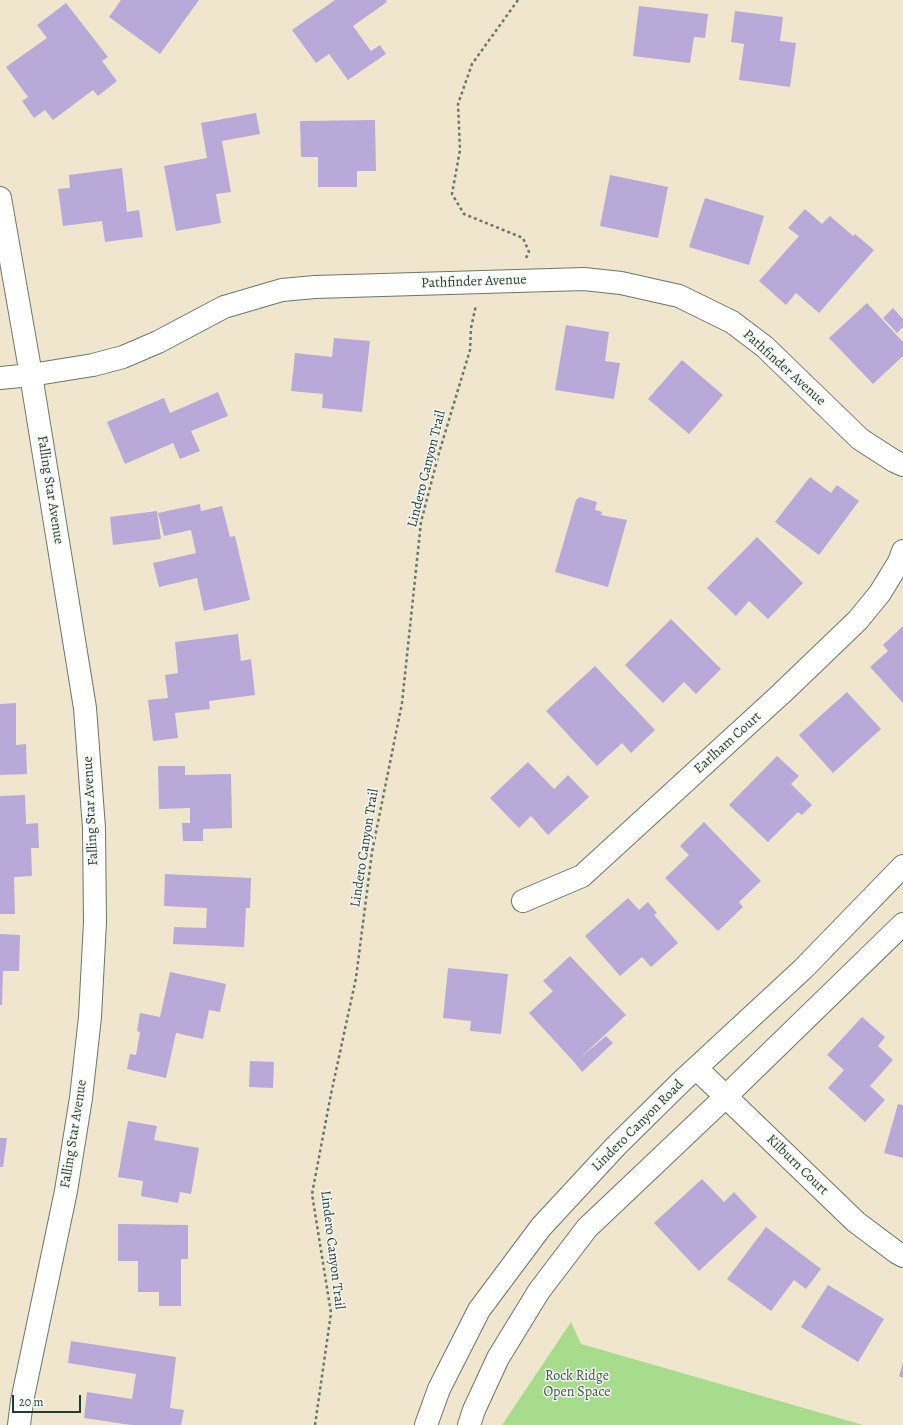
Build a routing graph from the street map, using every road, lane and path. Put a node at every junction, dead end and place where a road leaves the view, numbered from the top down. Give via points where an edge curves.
1 (518, 0) edge
2 (0, 198) edge
3 (523, 263) dead end
4 (490, 281) junction
5 (31, 375) junction
6 (0, 378) edge
7 (903, 465) edge
8 (903, 551) edge
9 (903, 866) edge
10 (523, 901) dead end
11 (903, 924) edge
12 (696, 1068) junction
13 (725, 1098) junction
14 (903, 1256) edge
15 (19, 1425) edge
16 (315, 1425) edge
17 (426, 1425) edge
18 (469, 1425) edge

1 - 3 path via 472,64 458,104 460,150 452,194 464,214 523,238 529,252
2 - 5 street, Falling Star Avenue
4 - 5 street, Pathfinder Avenue via 282,290 224,307 158,342 123,357 93,365
4 - 7 street, Pathfinder Avenue via 584,279 621,283 679,296 738,326 765,347 860,439
4 - 16 path, Lindero Canyon Trail via 476,304 470,350 421,522 402,703 372,852 356,978 312,1194 331,1313
5 - 6 street, Pathfinder Avenue
5 - 15 street, Falling Star Avenue via 85,708 94,828 95,922 90,1016 81,1098 66,1191
8 - 10 street, Earlham Court via 880,593 858,620 782,693 582,876
9 - 12 street, Lindero Canyon Road via 803,969
11 - 13 street
12 - 13 street, Kilburn Court
12 - 17 street, Lindero Canyon Road via 616,1146 536,1233 479,1310 439,1388
13 - 14 street, Kilburn Court via 856,1222
13 - 18 street via 587,1228 539,1291 502,1352

